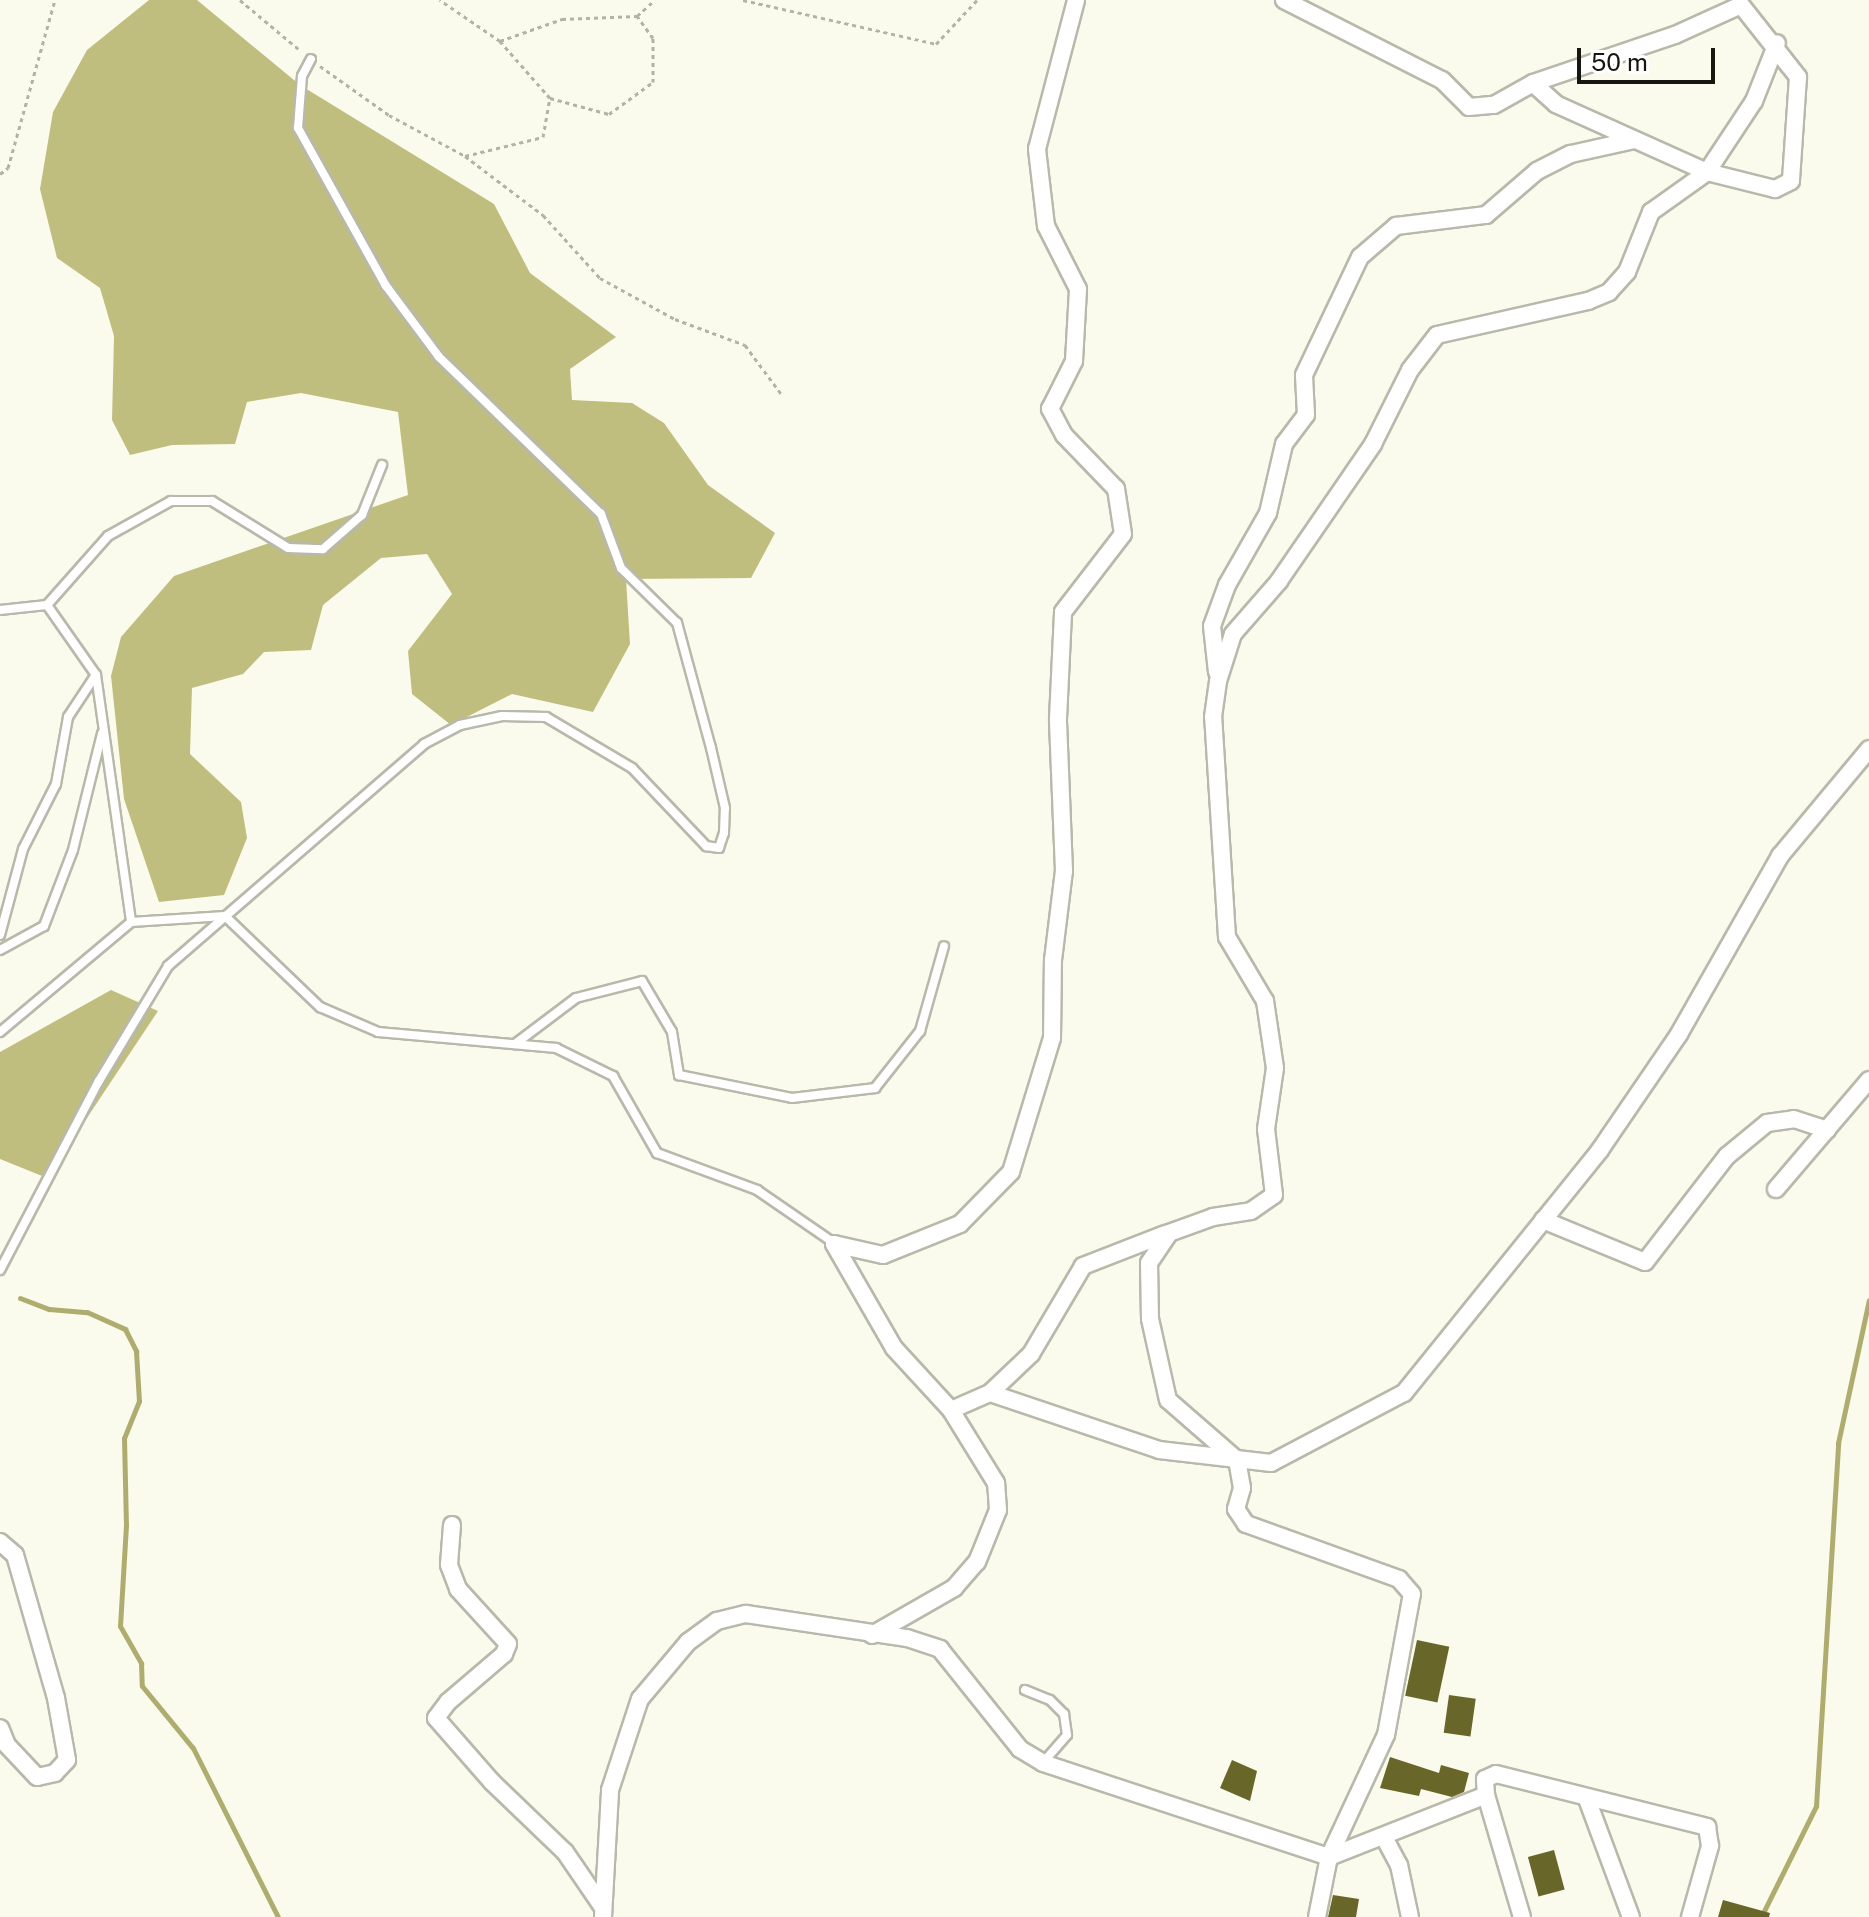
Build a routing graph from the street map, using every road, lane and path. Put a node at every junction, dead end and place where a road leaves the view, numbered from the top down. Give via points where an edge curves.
1 (55, 0) edge
2 (240, 0) edge
3 (440, 0) edge
4 (655, 0) edge
5 (743, 0) edge
6 (977, 0) edge
7 (1076, 0) edge
8 (1284, 0) edge
9 (1745, 3) edge
10 (637, 16) junction
11 (500, 41) junction
12 (1777, 43) junction
13 (311, 59) junction
14 (1533, 83) junction
15 (550, 98) junction
16 (1636, 140) junction
17 (465, 156) junction
18 (1707, 172) junction
19 (0, 174) edge
20 (782, 395) dead end
21 (382, 465) dead end
22 (47, 605) junction
23 (0, 610) edge
24 (96, 675) junction
25 (1218, 681) junction
26 (103, 730) junction
27 (1869, 749) edge
28 (225, 916) junction
29 (131, 922) junction
30 (0, 935) edge
31 (944, 946) dead end
32 (0, 950) edge
33 (0, 1032) edge
34 (514, 1044) junction
35 (1869, 1080) edge
36 (1827, 1130) junction
37 (1776, 1189) dead end
38 (1543, 1220) junction
39 (1169, 1233) junction
40 (834, 1244) junction
41 (0, 1270) edge
42 (990, 1393) junction
43 (951, 1410) junction
44 (1237, 1460) junction
45 (452, 1525) dead end
46 (0, 1542) edge
47 (872, 1635) junction
48 (1025, 1690) dead end
49 (0, 1728) edge
50 (1043, 1763) junction
51 (1486, 1795) junction
52 (1587, 1799) junction
53 (1385, 1839) junction
54 (1329, 1857) junction
55 (602, 1911) edge
56 (1317, 1917) edge
57 (1410, 1917) edge
58 (1522, 1917) edge
59 (1631, 1917) edge
60 (1690, 1917) edge

1 - 19 path via 8,168
2 - 13 path
3 - 11 path
4 - 10 path
5 - 6 path via 936,44
7 - 40 street via 1037,149 1046,226 1078,289 1074,361 1050,409 1064,435 1116,489 1123,534 1063,612 1058,719 1064,871 1053,960 1052,1038 1011,1172 960,1224 883,1255
8 - 14 street via 1442,80 1469,107 1494,105
9 - 12 street
9 - 14 street via 1675,35
10 - 11 path via 562,19
10 - 15 path via 653,38 653,82 609,114
11 - 15 path
12 - 18 street via 1754,101
12 - 18 street via 1798,77 1791,181 1775,189
13 - 17 path via 389,115
13 - 28 lane via 302,76 298,128 386,286 439,357 601,514 621,568 677,623 715,763 725,808 724,833 719,848 706,846 632,768 546,717 502,716 460,725 424,744
14 - 16 street via 1556,104
15 - 17 path via 543,137
16 - 18 street
16 - 25 street via 1560,159 1537,171 1486,215 1396,226 1360,257 1304,375 1306,415 1284,444 1268,513 1227,585 1212,626
17 - 20 path via 543,215 600,278 675,319 745,345
18 - 25 street via 1651,212 1627,272 1609,292 1437,335 1410,370 1357,468 1279,581 1233,634
21 - 22 lane via 362,515 323,549 288,548 212,501 171,501 108,536
22 - 23 lane
22 - 24 lane
24 - 26 lane
24 - 30 lane via 68,717 56,784 23,849
25 - 39 street via 1213,717 1227,937 1265,1001 1275,1068 1266,1129 1274,1195 1251,1211
26 - 29 lane
26 - 32 lane via 73,850 44,926
27 - 38 street via 1780,856 1679,1034 1600,1150
28 - 29 lane
28 - 34 lane via 320,1007 378,1032
28 - 41 lane via 168,966 99,1081
29 - 33 lane
31 - 34 lane via 920,1031 875,1088 792,1098 679,1075 672,1032 642,981 576,998
34 - 40 lane via 556,1048 613,1076 657,1153 757,1190
35 - 36 street
36 - 37 street
36 - 38 street via 1794,1119 1767,1123 1727,1156 1645,1262
38 - 44 street via 1404,1393 1271,1463
39 - 42 street via 1083,1266 1031,1354
39 - 44 street via 1149,1263 1150,1319 1168,1400
40 - 43 street via 894,1348
42 - 43 street
42 - 44 street via 1159,1450
43 - 47 street via 996,1483 998,1510 977,1562 954,1588
44 - 54 street via 1242,1488 1236,1509 1246,1524 1399,1579 1412,1594 1386,1735
45 - 55 street via 449,1565 458,1589 508,1644 504,1654 436,1718 492,1782 565,1852
46 - 49 street via 15,1555 56,1698 67,1760 55,1773 37,1777 7,1745
47 - 50 street via 940,1649 1020,1749
47 - 55 street via 746,1614 717,1621 688,1642 640,1699 626,1730 605,1831
48 - 50 lane via 1050,1700 1064,1714 1067,1735
50 - 54 street
51 - 52 street via 1485,1779 1496,1774
51 - 53 street
51 - 58 street
52 - 59 street
52 - 60 street via 1707,1827 1710,1846
53 - 54 street
53 - 57 street via 1399,1865
54 - 56 street

